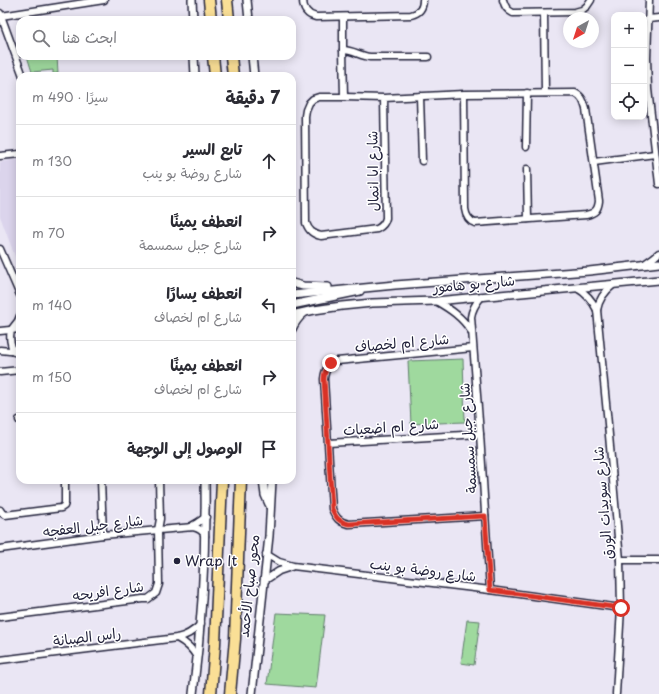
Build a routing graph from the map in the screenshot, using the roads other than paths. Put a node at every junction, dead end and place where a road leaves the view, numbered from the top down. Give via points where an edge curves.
1 (104, 0) edge
2 (192, 0) edge
3 (209, 0) edge
4 (227, 0) edge
5 (247, 0) edge
6 (303, 0) edge
7 (423, 0) edge
8 (503, 0) edge
9 (591, 0) edge
10 (649, 0) edge
11 (544, 13) junction
12 (1, 15) edge
13 (193, 16) edge
14 (211, 16) edge
15 (229, 16) edge
16 (248, 16) edge
17 (343, 17) junction
18 (659, 18) edge
19 (648, 19) junction
20 (343, 50) junction
21 (16, 57) edge
22 (428, 57) dead end
23 (17, 60) edge
24 (194, 60) edge
25 (213, 60) edge
26 (231, 60) edge
27 (252, 60) edge
28 (22, 72) edge
29 (195, 72) edge
30 (215, 72) edge
31 (233, 72) edge
32 (254, 72) edge
33 (527, 93) junction
34 (545, 93) junction
35 (464, 94) junction
36 (420, 96) junction
37 (344, 97) junction
38 (384, 98) junction
39 (526, 147) dead end
40 (16, 154) edge
41 (655, 154) junction
42 (0, 156) edge
43 (422, 161) dead end
44 (594, 162) junction
45 (527, 169) dead end
46 (659, 184) edge
47 (528, 219) junction
48 (0, 249) edge
49 (659, 253) edge
50 (659, 263) edge
51 (643, 265) junction
52 (659, 280) edge
53 (296, 284) edge
54 (612, 284) junction
55 (16, 286) edge
56 (372, 287) junction
57 (576, 288) junction
58 (296, 295) edge
59 (481, 297) junction
60 (436, 301) junction
61 (296, 304) edge
62 (597, 310) junction
63 (306, 312) junction
64 (296, 314) edge
65 (296, 321) edge
66 (16, 324) edge
67 (16, 329) edge
68 (11, 330) junction
69 (0, 331) edge
70 (472, 334) junction
71 (473, 348) junction
72 (0, 350) edge
73 (16, 351) edge
74 (16, 352) edge
75 (16, 370) edge
76 (0, 372) edge
77 (480, 434) junction
78 (328, 444) junction
79 (64, 484) edge
80 (101, 484) edge
81 (159, 484) edge
82 (205, 484) edge
83 (222, 484) edge
84 (241, 484) edge
85 (264, 484) edge
86 (272, 484) edge
87 (270, 506) junction
88 (0, 510) edge
89 (485, 516) junction
90 (206, 517) junction
91 (189, 527) junction
92 (158, 530) junction
93 (103, 535) junction
94 (206, 537) junction
95 (0, 549) edge
96 (266, 554) junction
97 (620, 560) junction
98 (659, 560) edge
99 (293, 566) junction
100 (264, 581) junction
101 (490, 590) junction
102 (621, 608) junction
103 (0, 617) edge
104 (201, 624) junction
105 (177, 638) junction
106 (197, 657) junction
107 (0, 660) edge
108 (211, 693) edge
109 (193, 694) edge
110 (230, 694) edge
111 (252, 694) edge
112 (616, 694) edge

1 - 12 street
2 - 13 street
3 - 14 highway
4 - 15 highway
5 - 16 street
6 - 17 street via 305,10 312,16
7 - 17 street via 422,8 416,14
8 - 11 street via 506,8 513,13
9 - 11 street via 582,10 575,12
10 - 19 street
11 - 34 street
12 - 21 street
17 - 20 street
18 - 19 street
19 - 41 street via 648,89
20 - 22 street via 366,57
20 - 37 street
23 - 28 street
24 - 29 street
25 - 30 highway
26 - 31 highway
27 - 32 street
33 - 34 street, شارع ابا انمال
33 - 35 street, شارع ابا انمال
33 - 39 street
34 - 44 street, شارع ابا انمال via 575,93 582,98
35 - 36 street, شارع ابا انمال
35 - 47 street, شارع ابا انمال via 466,215 475,223
36 - 38 street, شارع ابا انمال
36 - 43 street
37 - 38 street, شارع ابا انمال
37 - 38 street, شارع ابا انمال via 313,99 306,110 306,223 311,231 321,236 377,229 385,222
40 - 42 street
41 - 44 street
41 - 46 street
44 - 47 street, شارع ابا انمال via 599,206 592,214
45 - 47 street
48 - 55 street
49 - 51 street
50 - 51 street, شارع بو هامور
51 - 56 street, شارع بو هامور
52 - 54 street, شارع بو هامور
53 - 56 street via 312,287
54 - 57 street, شارع بو هامور
54 - 62 street, شارع سويدات الورق via 600,298
56 - 58 street, شارع بو هامور
56 - 61 street via 355,293
57 - 59 street, شارع بو هامور
57 - 62 street via 591,299
59 - 60 street, شارع بو هامور
59 - 70 street, شارع جبل سمسمة via 471,311
60 - 63 street, شارع بو هامور via 372,303
60 - 70 street via 461,318
62 - 97 street, شارع سويدات الورق
63 - 64 street, شارع بو هامور
63 - 65 street
66 - 68 street
67 - 68 street
68 - 69 street
68 - 73 street via 11,346
70 - 71 street, شارع جبل سمسمة
71 - 77 street, شارع جبل سمسمة
71 - 78 street, شارع ام لخصاف via 331,363 324,373
72 - 74 street
75 - 76 street
77 - 78 street, شارع ام اضعيات
77 - 89 street, شارع جبل سمسمة
78 - 89 street, شارع ام لخصاف via 332,509 334,515 343,523
79 - 88 street via 65,504 61,508 5,515
80 - 93 street
81 - 92 street, شارع افريحه
82 - 90 street
83 - 108 highway, محور صباح الأحمد
84 - 110 highway, محور صباح الأحمد via 235,639
85 - 87 street
86 - 87 street, محور صباح الأحمد
87 - 96 street, محور صباح الأحمد
89 - 101 street, شارع جبل سمسمة
90 - 91 street, شارع جبل العفجه
90 - 94 street
91 - 92 street, شارع جبل العفجه
91 - 94 street via 196,527
92 - 93 street, شارع جبل العفجه
92 - 103 street, شارع افريحه via 159,584 156,593 148,599
93 - 95 street, شارع جبل العفجه
94 - 104 street
96 - 99 street, شارع روضة بو ينب via 279,562
96 - 100 street, محور صباح الأحمد
97 - 98 street
97 - 102 street, شارع سويدات الورق
99 - 100 street
99 - 101 street, شارع روضة بو ينب
100 - 111 street, محور صباح الأحمد
101 - 102 street, شارع روضة بو ينب
102 - 112 street, شارع سويدات الورق
104 - 105 street, راس الصبانة via 190,633
104 - 106 street
105 - 106 street via 187,644
105 - 107 street, راس الصبانة
106 - 109 street

